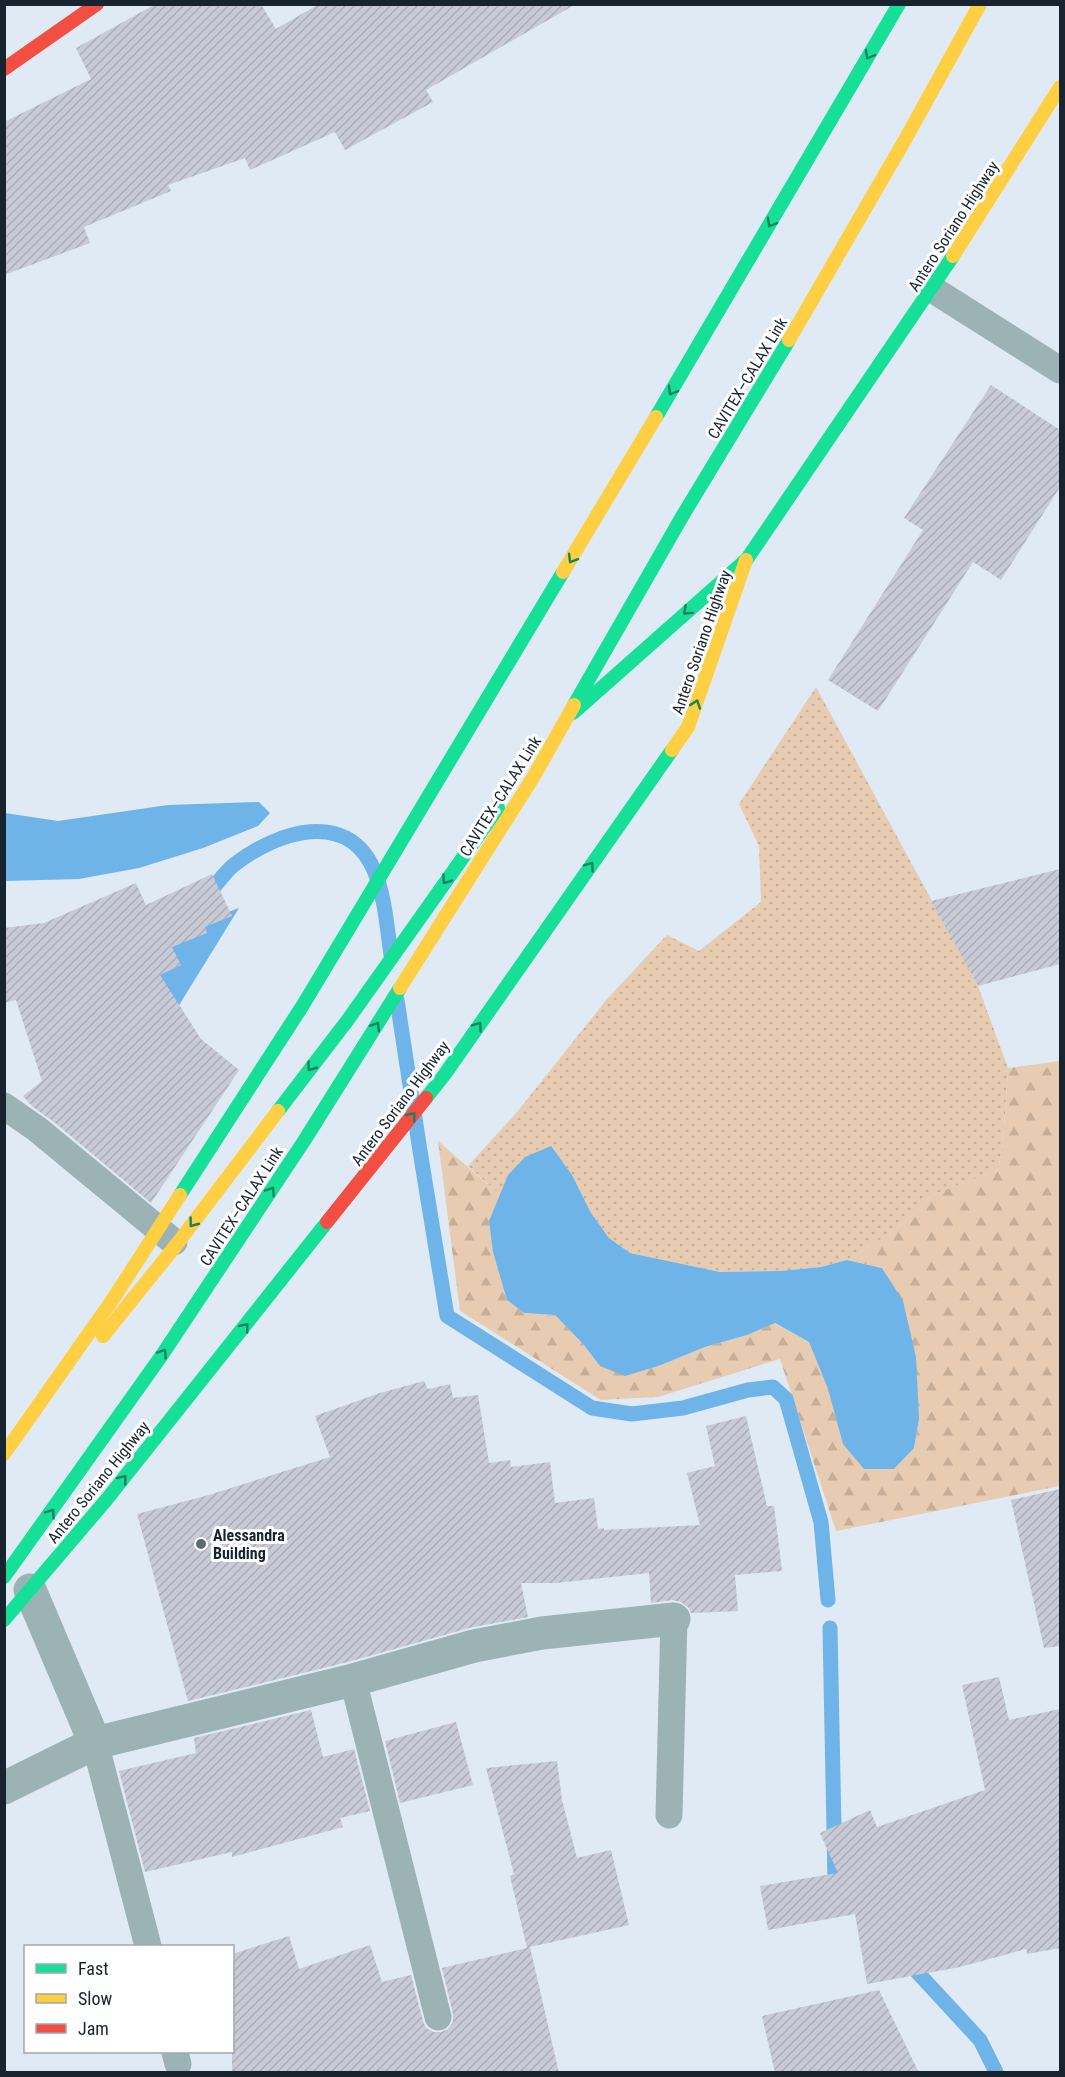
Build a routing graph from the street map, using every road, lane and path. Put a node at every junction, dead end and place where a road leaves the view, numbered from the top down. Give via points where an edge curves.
1 (97, 4) edge
2 (899, 4) edge
3 (980, 4) edge
4 (4, 69) edge
5 (1060, 87) edge
6 (932, 289) junction
7 (1060, 370) edge
8 (747, 559) junction
9 (4, 1106) edge
10 (177, 1244) junction
11 (4, 1454) edge
12 (4, 1458) edge
13 (17, 1584) edge
14 (674, 1619) joint
15 (4, 1620) edge
16 (353, 1680) junction
17 (95, 1743) junction
18 (4, 1788) edge
19 (669, 1815) dead end
20 (147, 1945) edge
21 (438, 2017) dead end

1 - 4 main road
2 -> 11 main road, bridge via 655,420 303,1005 113,1299
13 -> 3 main road, CAVITEX–CALAX Link, bridge via 534,776
5 - 6 main road, Antero Soriano Highway
6 - 7 lane
6 - 8 main road, Antero Soriano Highway
8 -> 10 main road, Antero Soriano Highway via 571,715 528,767 347,1021
13 -> 8 main road, Antero Soriano Highway via 107,1499 445,1074 688,728
9 - 10 lane
10 - 12 main road, Antero Soriano Highway
13 - 15 main road, Antero Soriano Highway
13 - 17 street
14 - 16 street via 474,1646
14 - 19 lane
16 - 17 street
16 - 21 lane
17 - 18 street
17 - 20 lane

